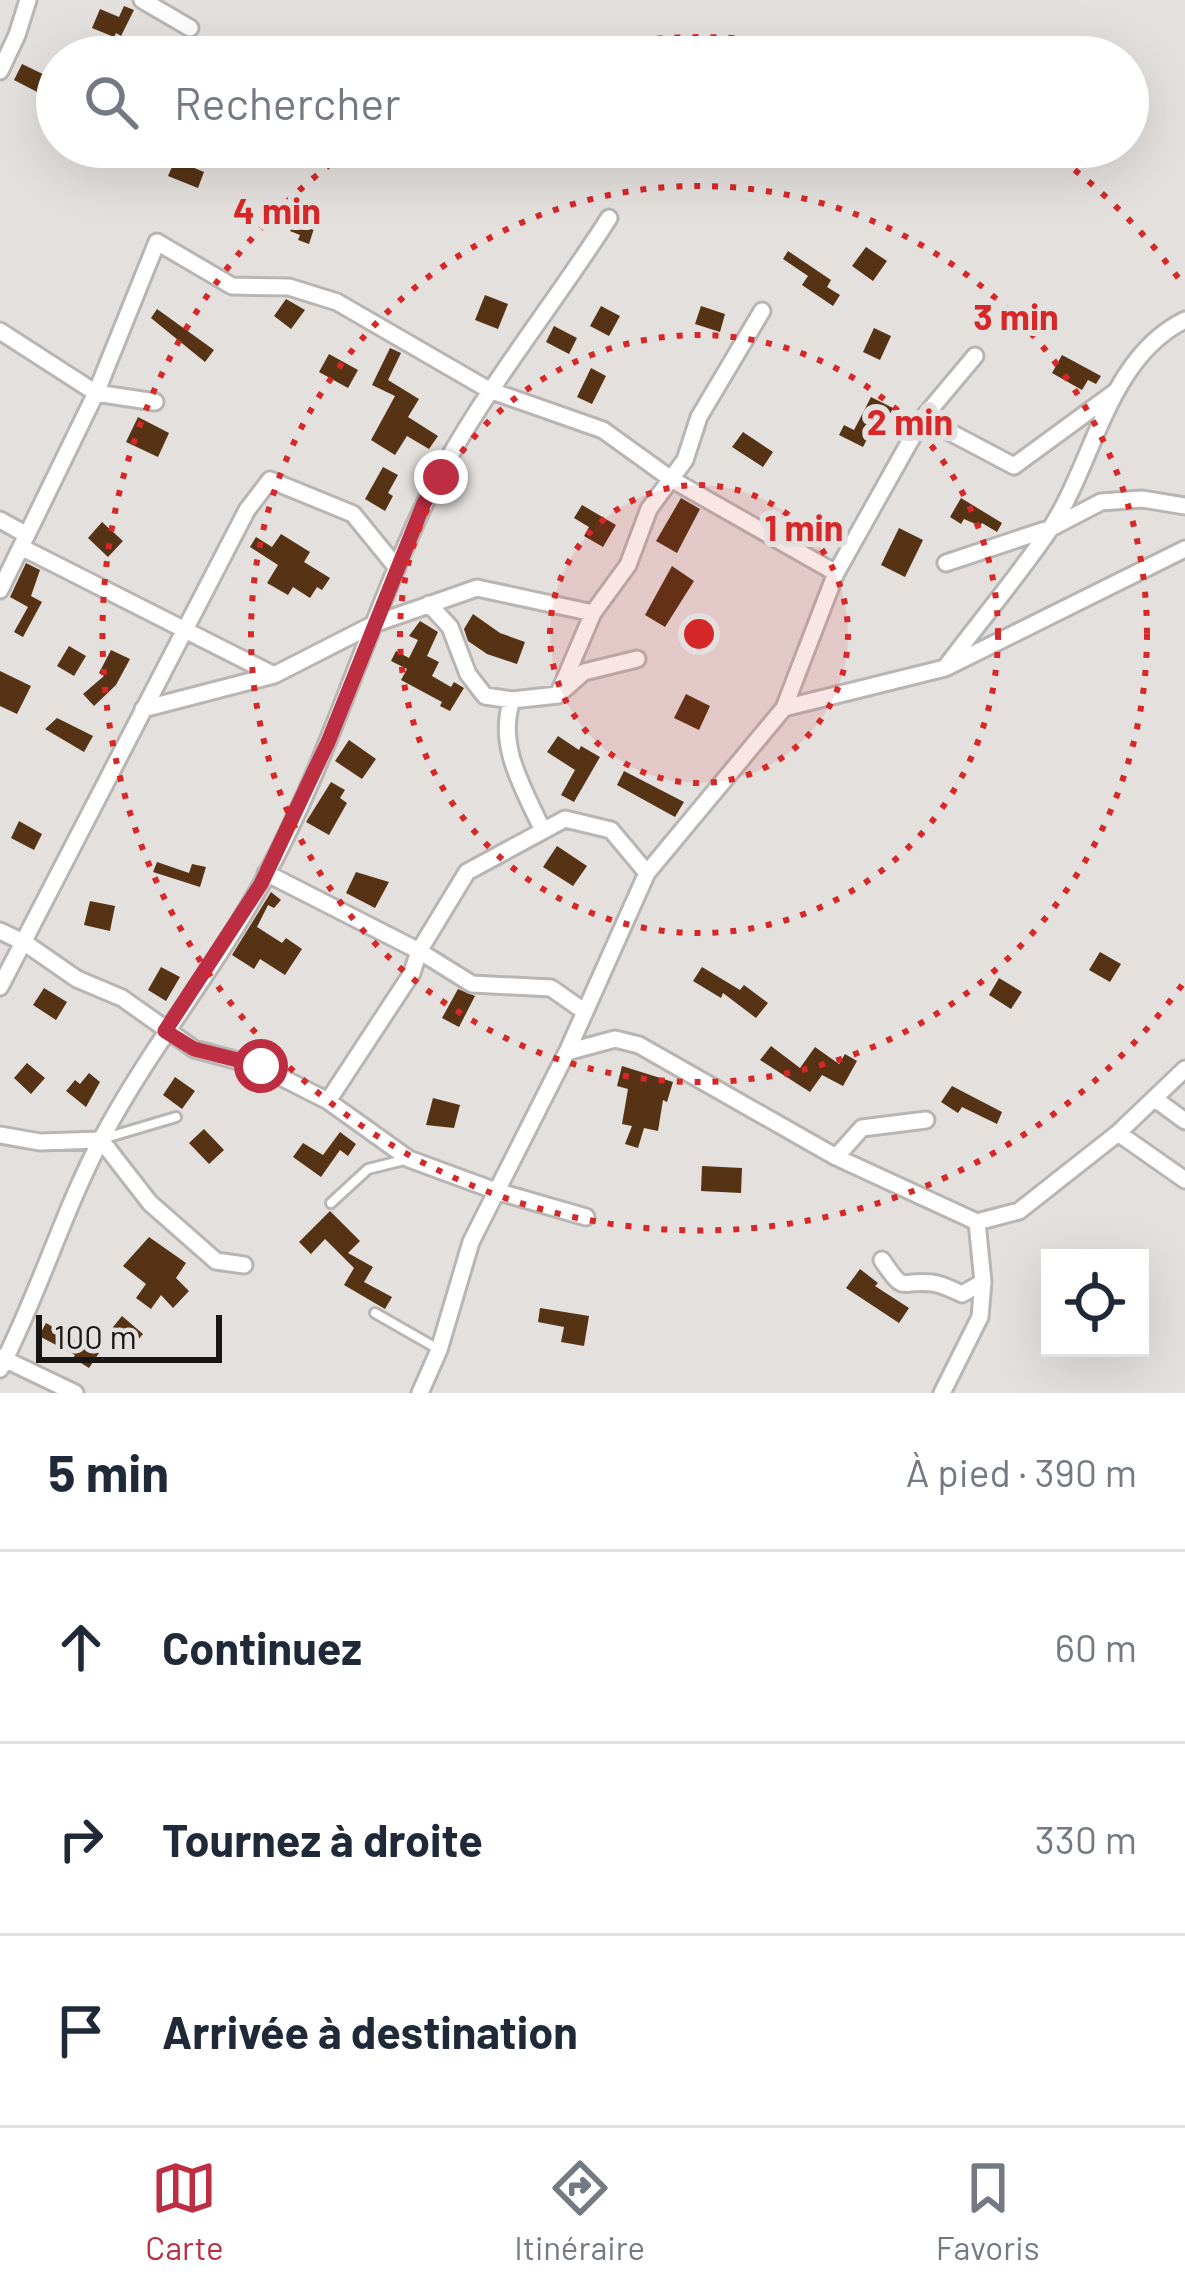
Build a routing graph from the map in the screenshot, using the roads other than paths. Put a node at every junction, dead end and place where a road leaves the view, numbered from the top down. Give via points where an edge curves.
1 (28, 0) edge
2 (142, 0) edge
3 (190, 28) dead end
4 (0, 71) edge
5 (609, 218) dead end
6 (762, 311) dead end
7 (1185, 320) edge
8 (0, 331) edge
9 (976, 356) dead end
10 (489, 390) junction
11 (1118, 390) junction
12 (96, 393) junction
13 (155, 402) dead end
14 (923, 418) junction
15 (671, 479) junction
16 (1185, 506) edge
17 (0, 520) edge
18 (1051, 528) junction
19 (24, 541) junction
20 (1185, 549) edge
21 (946, 563) dead end
22 (397, 568) junction
23 (836, 573) junction
24 (0, 590) edge
25 (430, 604) junction
26 (593, 613) junction
27 (374, 623) junction
28 (185, 628) junction
29 (637, 659) dead end
30 (945, 668) junction
31 (274, 675) junction
32 (558, 695) junction
33 (512, 700) junction
34 (784, 708) junction
35 (143, 709) junction
36 (543, 831) junction
37 (647, 873) junction
38 (266, 874) junction
39 (0, 931) edge
40 (25, 943) junction
41 (418, 951) junction
42 (0, 987) edge
43 (585, 1012) junction
44 (165, 1031) junction
45 (567, 1052) junction
46 (1185, 1069) edge
47 (328, 1100) junction
48 (1155, 1100) junction
49 (176, 1118) dead end
50 (926, 1120) dead end
51 (1185, 1121) edge
52 (1118, 1133) junction
53 (0, 1135) edge
54 (101, 1140) junction
55 (836, 1157) junction
56 (409, 1159) junction
57 (1185, 1180) edge
58 (496, 1191) junction
59 (331, 1203) dead end
60 (586, 1217) dead end
61 (977, 1222) junction
62 (881, 1259) dead end
63 (244, 1265) dead end
64 (983, 1282) junction
65 (376, 1313) dead end
66 (439, 1350) junction
67 (2, 1362) edge
68 (75, 1393) edge
69 (420, 1393) edge
70 (942, 1393) edge

1 - 4 street
2 - 3 street
5 - 10 street
6 - 15 street
7 - 11 street via 1159,333
8 - 12 street
9 - 14 street
10 - 12 street via 337,302 289,287 232,286 157,242
10 - 15 street via 603,430
10 - 22 street
11 - 14 street via 1014,466
11 - 18 street
12 - 13 street
12 - 19 street
14 - 23 street
15 - 23 street
15 - 26 street via 649,509 628,565
16 - 18 street via 1101,502
17 - 19 street
18 - 21 street
18 - 30 street
19 - 24 street
19 - 28 street
20 - 30 street
22 - 27 street
22 - 28 street via 353,514 270,480
23 - 34 street
25 - 26 street via 477,588
25 - 27 street
25 - 33 street via 485,696
26 - 32 street
27 - 31 street
27 - 38 street
28 - 31 street
28 - 35 street
29 - 32 street via 584,672
30 - 34 street
31 - 35 street
32 - 33 street
33 - 36 street via 504,724 509,756
34 - 37 street
35 - 40 street
36 - 37 street via 565,819 611,830
36 - 41 street via 467,872
37 - 43 street
38 - 41 street
38 - 44 street
39 - 40 street
40 - 42 street
40 - 44 street
41 - 43 street via 472,984 550,988
41 - 47 street via 412,973
43 - 45 street
44 - 47 street
44 - 54 street
45 - 55 street via 615,1039 639,1045
45 - 58 street
46 - 48 street
47 - 56 street
48 - 51 street
48 - 52 street
49 - 54 lane
50 - 55 street via 862,1128
52 - 57 street
52 - 61 street via 1019,1211
53 - 54 street
54 - 63 street via 150,1203 215,1262
54 - 67 street
55 - 61 street
56 - 58 street
56 - 59 lane via 368,1168
58 - 60 street
58 - 66 street via 471,1242
61 - 64 street
62 - 64 street via 908,1287 937,1282 962,1294
64 - 70 street via 980,1317
65 - 66 lane
66 - 69 street
67 - 68 street

